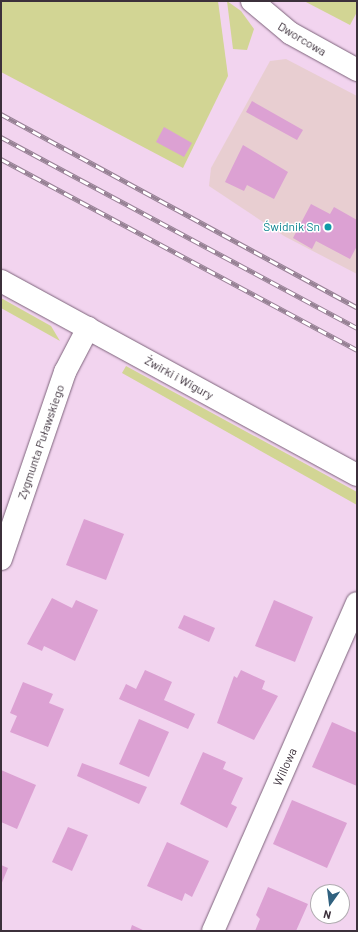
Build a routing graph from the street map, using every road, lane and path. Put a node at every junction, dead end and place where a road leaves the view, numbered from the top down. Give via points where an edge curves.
1 (252, 1) edge
2 (357, 70) edge
3 (1, 281) edge
4 (88, 328) junction
5 (357, 475) edge
6 (1, 559) edge
7 (357, 603) edge
8 (213, 931) edge

1 - 2 street, Dworcowa via 290,33
3 - 4 street, Żwirki i Wigury
4 - 5 street, Żwirki i Wigury
4 - 6 street, Zygmunta Puławskiego via 65,372
7 - 8 street, Willowa

